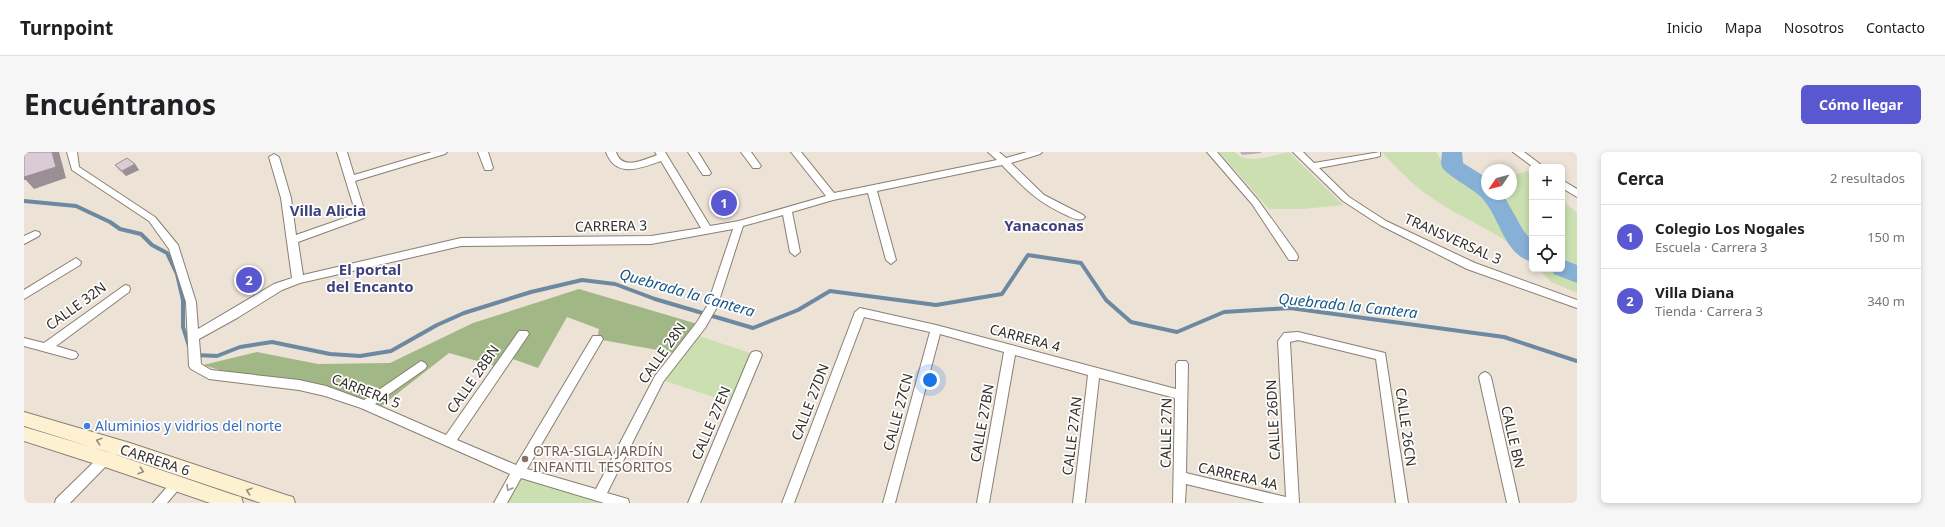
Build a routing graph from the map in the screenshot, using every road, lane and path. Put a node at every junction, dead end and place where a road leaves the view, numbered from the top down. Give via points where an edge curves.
1 (72, 152) edge
2 (342, 152) edge
3 (442, 152) edge
4 (483, 152) edge
5 (611, 152) edge
6 (693, 152) edge
7 (746, 152) edge
8 (796, 152) edge
9 (993, 152) edge
10 (1038, 152) edge
11 (1212, 152) edge
12 (1298, 152) edge
13 (1518, 152) edge
14 (1377, 154) dead end
15 (417, 155) edge
16 (661, 155) edge
17 (274, 157) dead end
18 (1006, 161) junction
19 (1535, 164) edge
20 (756, 166) dead end
21 (1312, 166) junction
22 (488, 168) dead end
23 (706, 173) dead end
24 (351, 179) junction
25 (1565, 185) edge
26 (872, 189) junction
27 (1577, 194) edge
28 (832, 197) junction
29 (787, 210) junction
30 (1080, 217) dead end
31 (739, 224) junction
32 (707, 230) junction
33 (35, 234) dead end
34 (24, 240) edge
35 (292, 240) junction
36 (795, 252) dead end
37 (1293, 256) dead end
38 (892, 260) dead end
39 (76, 262) dead end
40 (298, 280) junction
41 (125, 289) dead end
42 (24, 295) edge
43 (1577, 304) edge
44 (860, 312) joint
45 (936, 329) junction
46 (523, 334) dead end
47 (194, 338) junction
48 (597, 339) dead end
49 (24, 342) edge
50 (45, 348) junction
51 (1010, 349) junction
52 (72, 355) dead end
53 (756, 355) dead end
54 (1381, 356) joint
55 (1182, 364) dead end
56 (421, 366) dead end
57 (1094, 372) junction
58 (1485, 377) dead end
59 (1181, 395) junction
60 (365, 405) junction
61 (24, 418) edge
62 (24, 434) edge
63 (448, 442) junction
64 (105, 459) junction
65 (518, 472) junction
66 (1180, 477) junction
67 (178, 483) junction
68 (599, 496) junction
69 (61, 503) edge
70 (159, 503) edge
71 (234, 503) edge
72 (286, 503) edge
73 (500, 503) edge
74 (623, 503) edge
75 (694, 503) edge
76 (788, 503) edge
77 (889, 503) edge
78 (982, 503) edge
79 (1079, 503) edge
80 (1179, 503) edge
81 (1289, 503) edge
82 (1293, 503) edge
83 (1402, 503) edge
84 (1513, 503) edge

1 - 47 street via 75,168 152,219 174,248 191,302
2 - 24 street
3 - 15 street
4 - 22 street
5 - 16 street via 612,159 618,166 625,167
6 - 23 street
7 - 20 street
8 - 28 street
9 - 18 street
10 - 18 street, CARRERA 3
11 - 37 street via 1255,202
12 - 21 street
13 - 19 street
14 - 21 street
15 - 24 street
16 - 32 street
17 - 35 street via 286,198
18 - 26 street, CARRERA 3
18 - 30 street via 1036,194
21 - 43 street, TRANSVERSAL 3 via 1346,199 1364,212 1471,266
24 - 35 street via 361,216
25 - 27 street
26 - 28 street, CARRERA 3
26 - 38 street
28 - 29 street, CARRERA 3
29 - 31 street, CARRERA 3
29 - 36 street
31 - 32 street, CARRERA 3
31 - 68 street, CALLE 28N via 712,307 659,379
32 - 40 street, CARRERA 3 via 651,240 461,242
33 - 34 street
35 - 40 street
39 - 42 street
40 - 47 street, CARRERA 3 via 278,287
41 - 50 street, CALLE 32N
44 - 45 street, CARRERA 4
44 - 76 street, CALLE 27DN
45 - 51 street, CARRERA 4
45 - 77 street, CALLE 27CN
46 - 63 street, CALLE 28BN
47 - 60 street, CARRERA 5 via 195,366 209,374 299,385 326,391
48 - 65 street
49 - 50 street
50 - 52 street
51 - 57 street, CARRERA 4
51 - 78 street, CALLE 27BN
53 - 75 street, CALLE 27EN
54 - 82 street, CALLE 26DN via 1298,336 1288,336 1284,341
54 - 83 street, CALLE 26CN
55 - 59 street, CALLE 27N
56 - 60 street
57 - 59 street, CARRERA 4
57 - 79 street, CALLE 27AN
58 - 84 street, CALLE BN
59 - 66 street, CALLE 27N
60 - 63 street, CARRERA 5
72 -> 61 main road, CARRERA 6
62 - 64 main road, CARRERA 6
63 - 65 street, CARRERA 5
64 -> 67 main road, CARRERA 6
64 - 69 street
65 - 68 street, CARRERA 5
65 -> 73 street
66 - 80 street, CALLE 27N
66 - 81 street, CARRERA 4A
67 - 70 street
67 - 71 main road, CARRERA 6
68 - 74 street, CARRERA 5

